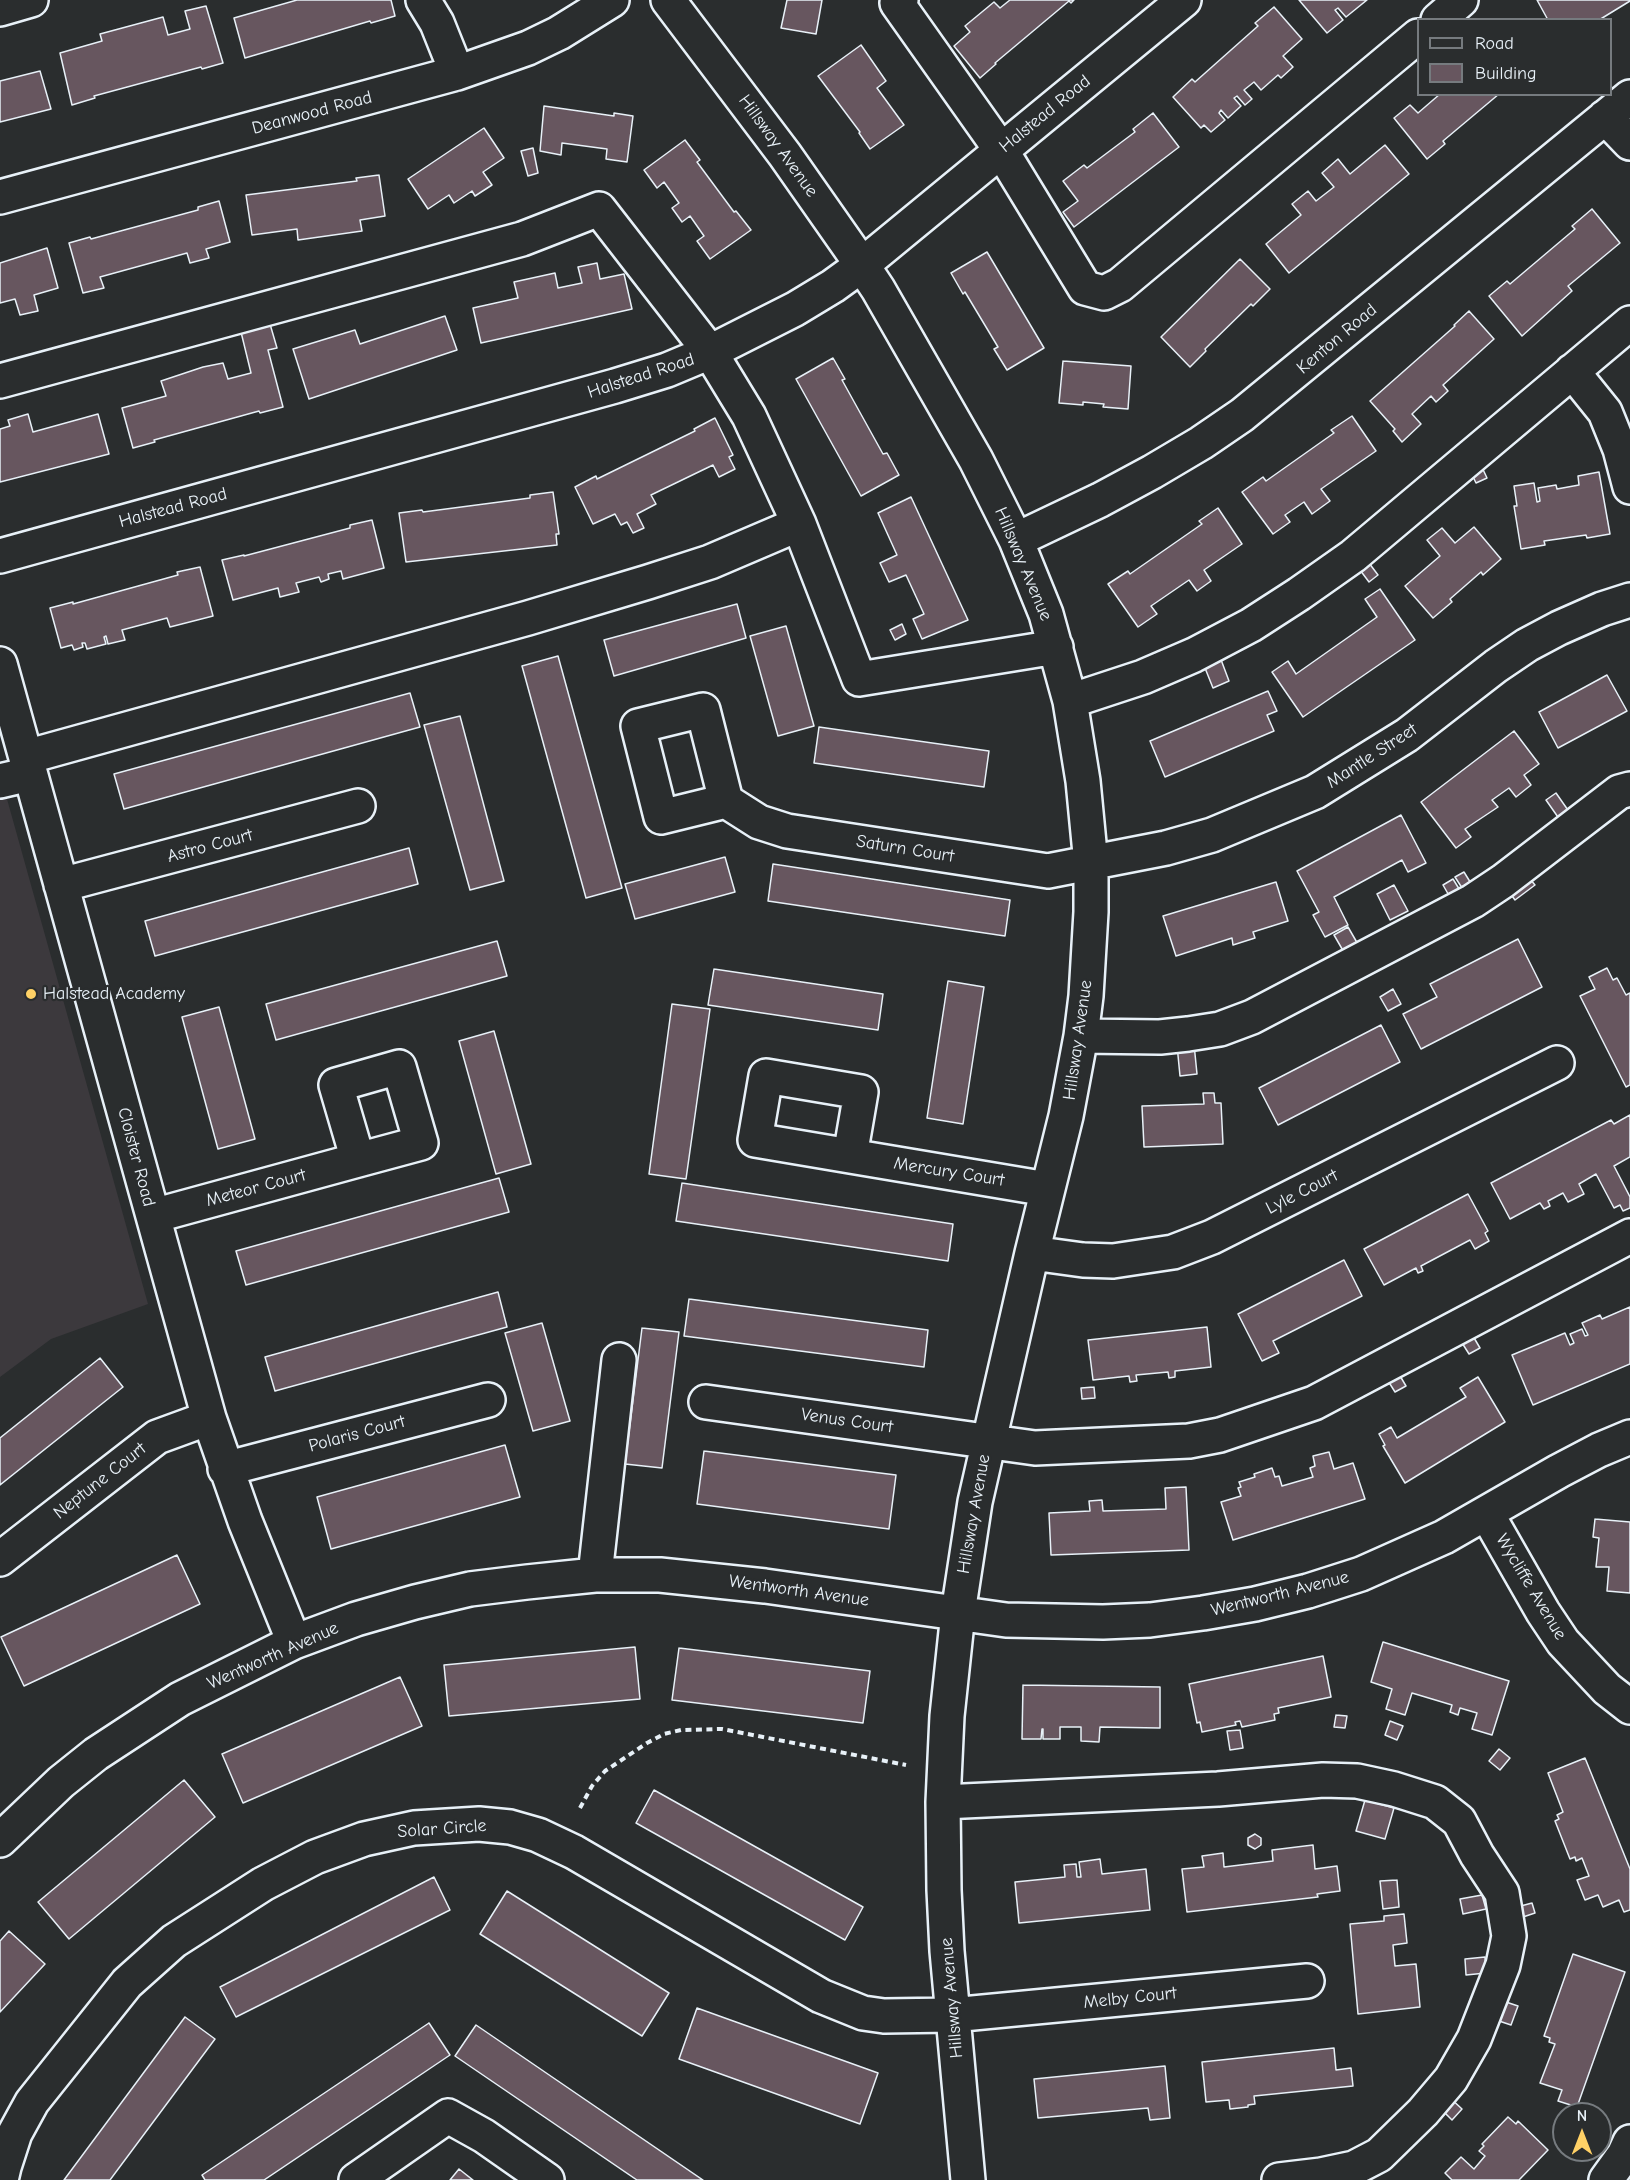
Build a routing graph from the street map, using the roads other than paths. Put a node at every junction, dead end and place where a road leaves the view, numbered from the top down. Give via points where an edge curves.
1 (31, 0) edge
2 (423, 0) edge
3 (612, 0) edge
4 (668, 0) edge
5 (901, 0) edge
6 (1184, 0) edge
7 (1461, 0) edge
8 (0, 9) edge
9 (1440, 18) edge
10 (1417, 38) edge
11 (457, 73) junction
12 (1630, 97) edge
13 (1605, 117) junction
14 (1630, 143) edge
15 (1001, 150) junction
16 (0, 197) edge
17 (862, 265) junction
18 (1630, 322) edge
19 (710, 352) junction
20 (1572, 371) junction
21 (0, 381) edge
22 (1630, 487) edge
23 (799, 524) junction
24 (1016, 540) junction
25 (0, 556) edge
26 (1630, 600) edge
27 (1056, 647) junction
28 (0, 664) edge
29 (1070, 701) junction
30 (19, 771) edge
31 (1630, 789) edge
32 (726, 801) dead end
33 (358, 806) dead end
34 (1091, 864) junction
35 (61, 885) junction
36 (1081, 1036) junction
37 (1557, 1064) dead end
38 (850, 1156) dead end
39 (358, 1160) dead end
40 (1047, 1189) junction
41 (153, 1216) junction
42 (1630, 1236) edge
43 (1032, 1253) junction
44 (619, 1360) dead end
45 (489, 1400) dead end
46 (706, 1402) dead end
47 (209, 1418) junction
48 (1630, 1437) edge
49 (988, 1440) junction
50 (225, 1469) junction
51 (1487, 1514) junction
52 (0, 1558) edge
53 (595, 1575) junction
54 (957, 1613) junction
55 (294, 1642) junction
56 (1630, 1707) edge
57 (943, 1802) junction
58 (1, 1837) edge
59 (1307, 1981) dead end
60 (952, 2015) junction
61 (1, 2180) edge
62 (356, 2180) edge
63 (547, 2180) edge
64 (968, 2180) edge
65 (1279, 2180) edge

1 - 8 street
2 - 11 street
3 - 11 street, Deanwood Road via 560,33
4 - 17 street, Hillsway Avenue via 785,154
5 - 15 street via 897,3
6 - 15 street, Halstead Road
7 - 9 street
10 - 15 street via 1120,285 1104,293 1085,288
11 - 16 street, Deanwood Road
12 - 13 street, Kenton Road
13 - 14 street
13 - 24 street, Kenton Road via 1242,415 1152,472
15 - 17 street, Halstead Road
17 - 19 street, Halstead Road via 795,309
17 - 24 street, Hillsway Avenue via 956,423
18 - 20 street
19 - 21 street via 599,209 522,239
19 - 23 street via 749,416
19 - 25 street, Halstead Road via 615,386
20 - 22 street via 1605,412
20 - 29 street via 1353,555 1299,594 1194,655
23 - 27 street via 859,679
23 - 30 street via 710,562 648,582
24 - 27 street, Hillsway Avenue
26 - 34 street, Mantle Street via 1527,645 1407,735 1315,792 1212,835
27 - 29 street, Hillsway Avenue
28 - 30 street, Cloister Road
29 - 34 street, Hillsway Avenue
30 - 35 street, Cloister Road
31 - 36 street via 1619,792 1473,901 1252,1017 1220,1029 1188,1034
32 - 34 street, Saturn Court via 759,822 787,831 1048,871
33 - 35 street, Astro Court
34 - 36 street, Hillsway Avenue via 1089,951
35 - 41 street, Cloister Road
36 - 40 street, Hillsway Avenue
37 - 43 street, Lyle Court via 1212,1237 1173,1252 1113,1261
38 - 40 street, Mercury Court
39 - 41 street, Meteor Court
40 - 43 street, Hillsway Avenue
41 - 47 street, Cloister Road
42 - 49 street, Venus Court via 1314,1403 1220,1435 1190,1442 1035,1448
43 - 49 street, Hillsway Avenue
44 - 53 street
45 - 50 street, Polaris Court
46 - 49 street, Venus Court
47 - 50 street, Cloister Road
47 - 52 street, Neptune Court via 157,1437
48 - 51 street, Wentworth Avenue via 1559,1471
49 - 54 street, Hillsway Avenue
50 - 55 street, Cloister Road
51 - 54 street, Wentworth Avenue via 1361,1574 1255,1604 1160,1619 1103,1622 1006,1620
51 - 56 street, Wycliffe Avenue via 1563,1642 1607,1689
53 - 54 street, Wentworth Avenue via 715,1579
53 - 55 street, Wentworth Avenue via 470,1589 356,1619
54 - 57 street, Hillsway Avenue
55 - 58 street, Wentworth Avenue via 180,1699 134,1727 61,1782
57 - 60 street, Hillsway Avenue via 944,1900
57 - 65 street via 1357,1781 1435,1802 1460,1821 1502,1893 1509,1936 1499,1976 1474,2039 1450,2079 1423,2112 1379,2155 1354,2168
59 - 60 street, Melby Court
60 - 61 street, Solar Circle via 884,2016 840,2005 538,1835 479,1824 414,1828 364,1839 315,1857 263,1884 174,1941 127,1983 33,2102 15,2133
60 - 64 street, Hillsway Avenue
62 - 63 street via 448,2116

